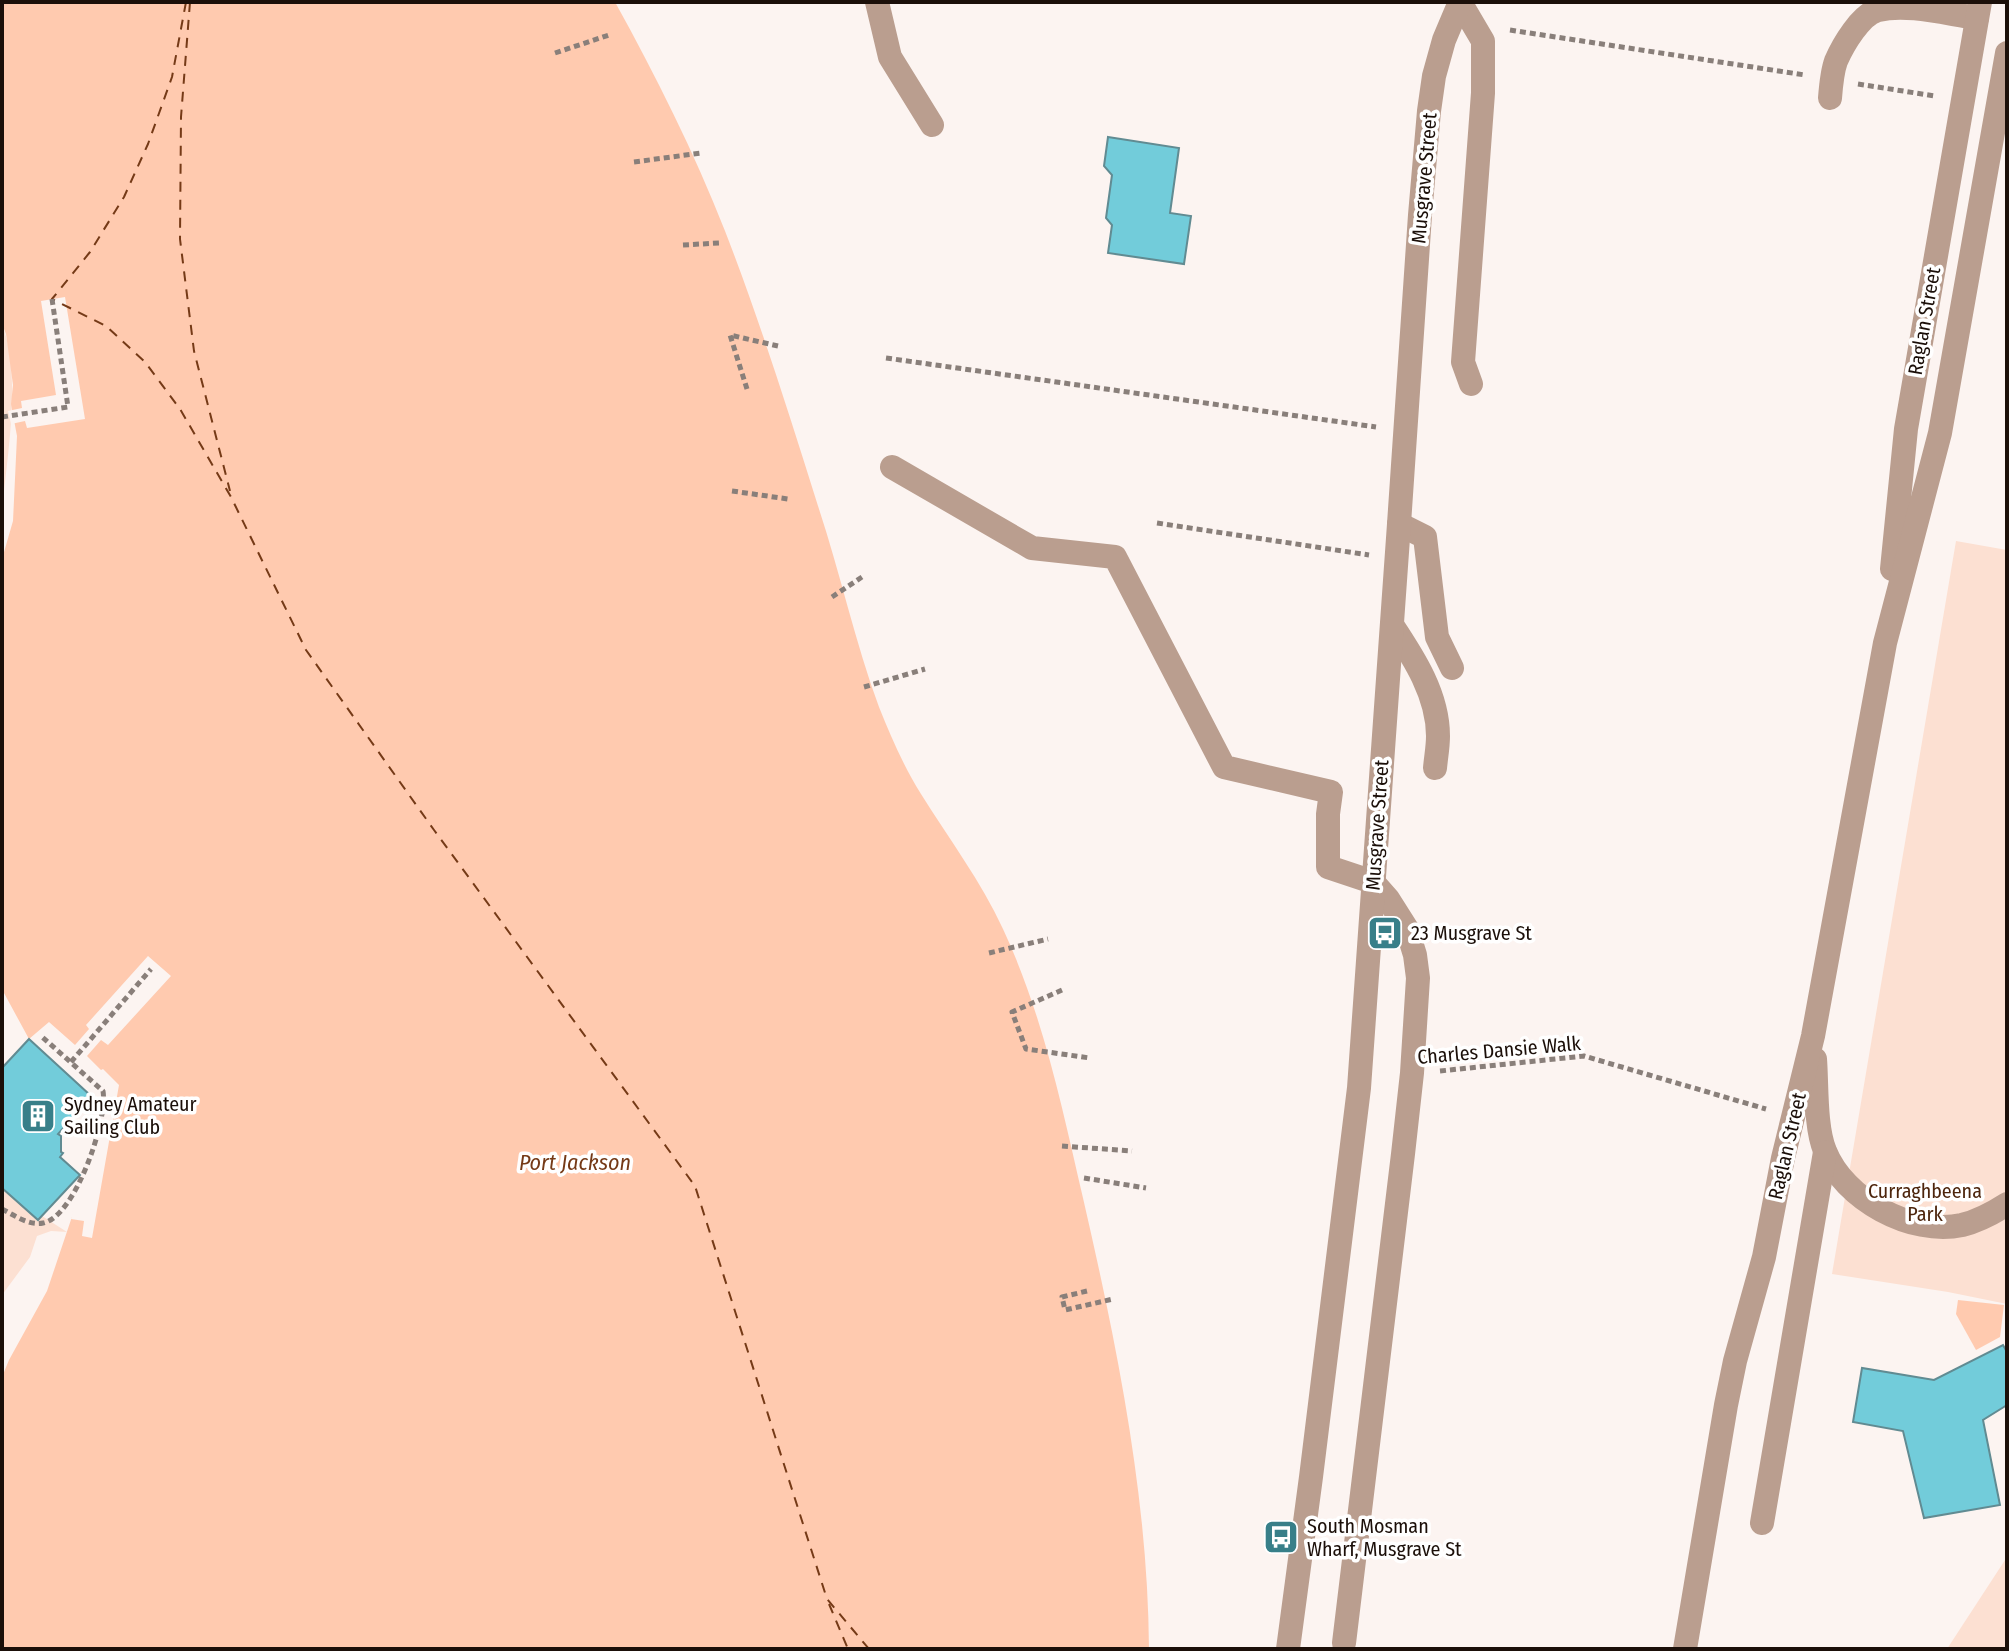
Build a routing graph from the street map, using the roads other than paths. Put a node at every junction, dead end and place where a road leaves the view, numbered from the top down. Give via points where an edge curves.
1 (877, 2) edge
2 (1460, 2) edge
3 (1978, 10) edge
4 (2007, 53) edge
5 (1831, 88) road end
6 (932, 125) dead end
7 (1471, 384) dead end
8 (892, 467) dead end
9 (1399, 524) junction
10 (1392, 625) junction
11 (1885, 643) junction
12 (1452, 668) dead end
13 (1435, 768) dead end
14 (1373, 882) junction
15 (1813, 1036) junction
16 (1825, 1152) junction
17 (2007, 1204) edge
18 (1762, 1523) dead end
19 (1344, 1643) dead end
20 (1288, 1649) edge
21 (1685, 1649) edge

1 - 6 street via 890,57
2 - 7 street via 1483,41 1463,362
2 - 9 street, Musgrave Street via 1444,40 1429,111
3 - 5 street via 1876,10 1848,38 1835,63
3 - 11 street, Raglan Street via 1906,429
4 - 11 street, Raglan Street via 1940,433
8 - 14 street via 1032,548 1115,557 1224,767 1331,792 1328,867
9 - 10 street, Musgrave Street
9 - 12 street via 1425,537 1437,637
10 - 13 street via 1416,661 1434,708
10 - 14 street, Musgrave Street
11 - 15 street, Raglan Street
14 - 19 street via 1407,929 1418,978 1412,1073
14 - 20 street, Musgrave Street via 1359,1088
15 - 16 street
15 - 21 street, Raglan Street via 1735,1361
16 - 17 street via 1861,1196 1916,1224 1962,1225
16 - 18 street

